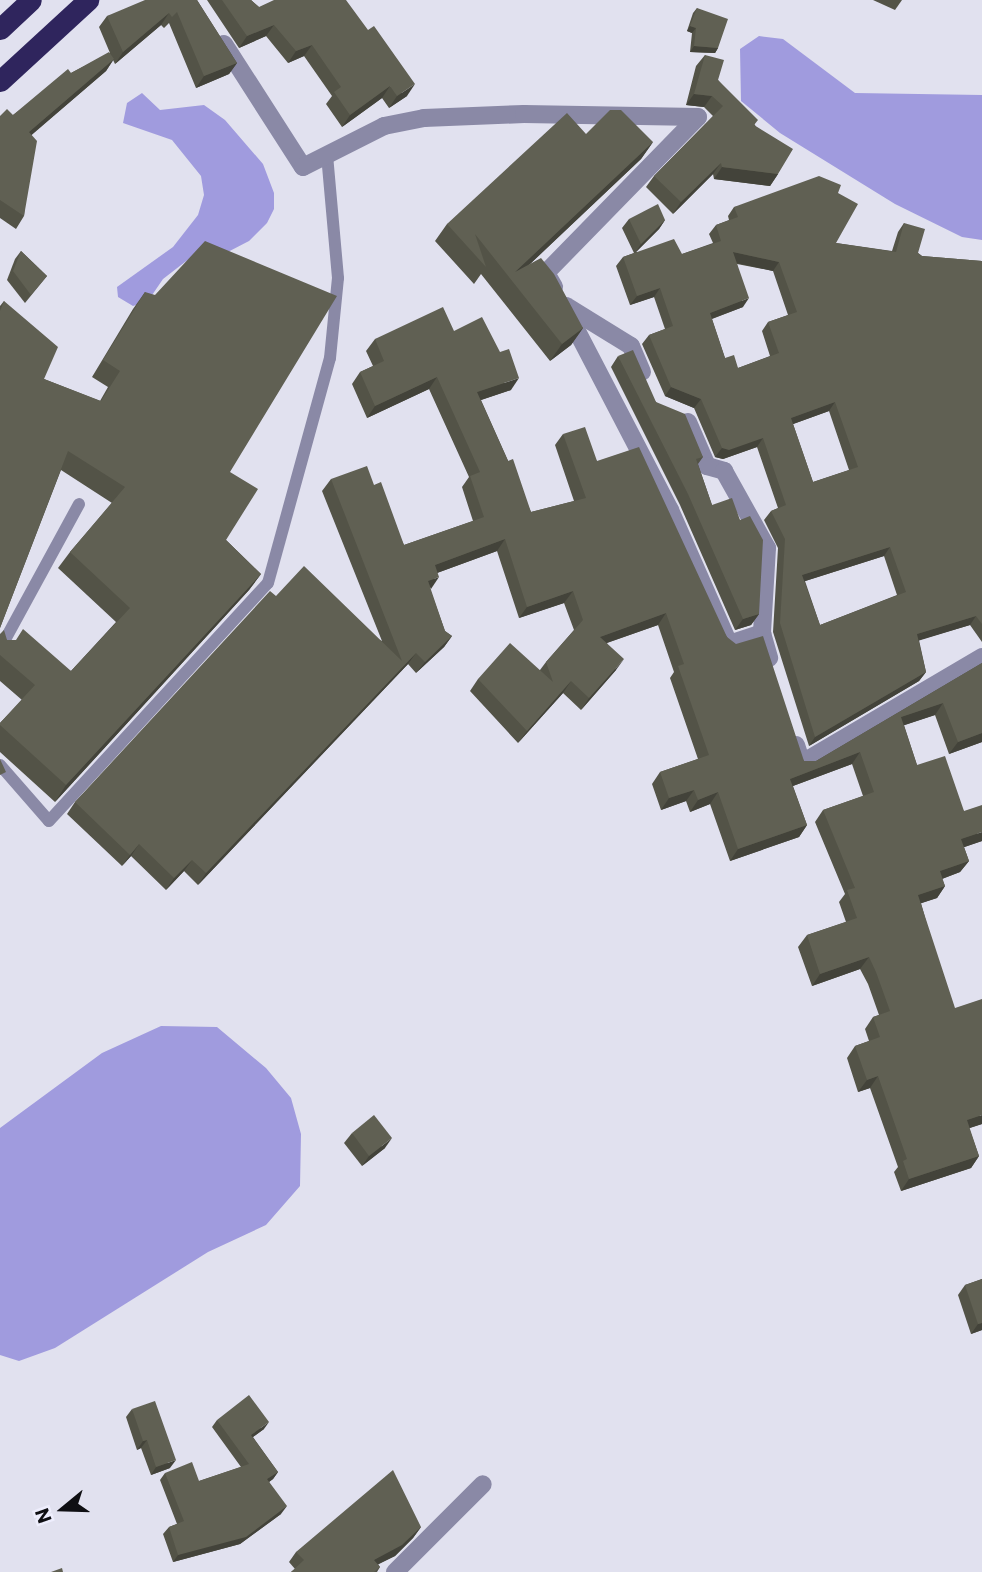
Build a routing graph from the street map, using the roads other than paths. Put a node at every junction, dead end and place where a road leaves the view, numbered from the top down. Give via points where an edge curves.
1 (31, 0) edge
2 (88, 0) edge
3 (0, 29) edge
4 (216, 32) edge
5 (0, 80) edge
6 (327, 155) junction
7 (563, 305) junction
8 (651, 393) edge
9 (676, 412) edge
10 (79, 504) dead end
11 (762, 633) junction
12 (0, 649) edge
13 (982, 657) edge
14 (774, 672) edge
15 (790, 724) edge
16 (0, 765) edge
17 (483, 1484) dead end
18 (395, 1572) edge

1 - 3 highway
2 - 5 highway
4 - 6 street via 303,167
6 - 7 street via 384,126 424,118 524,114 698,117 546,273
6 - 16 lane via 338,278 330,358 268,583 50,821
7 - 8 street via 631,346
7 - 11 street via 670,510 729,643
9 - 11 street via 686,416 707,466 724,471 767,548
10 - 12 lane
11 - 14 street
13 - 15 street via 802,763
17 - 18 street

